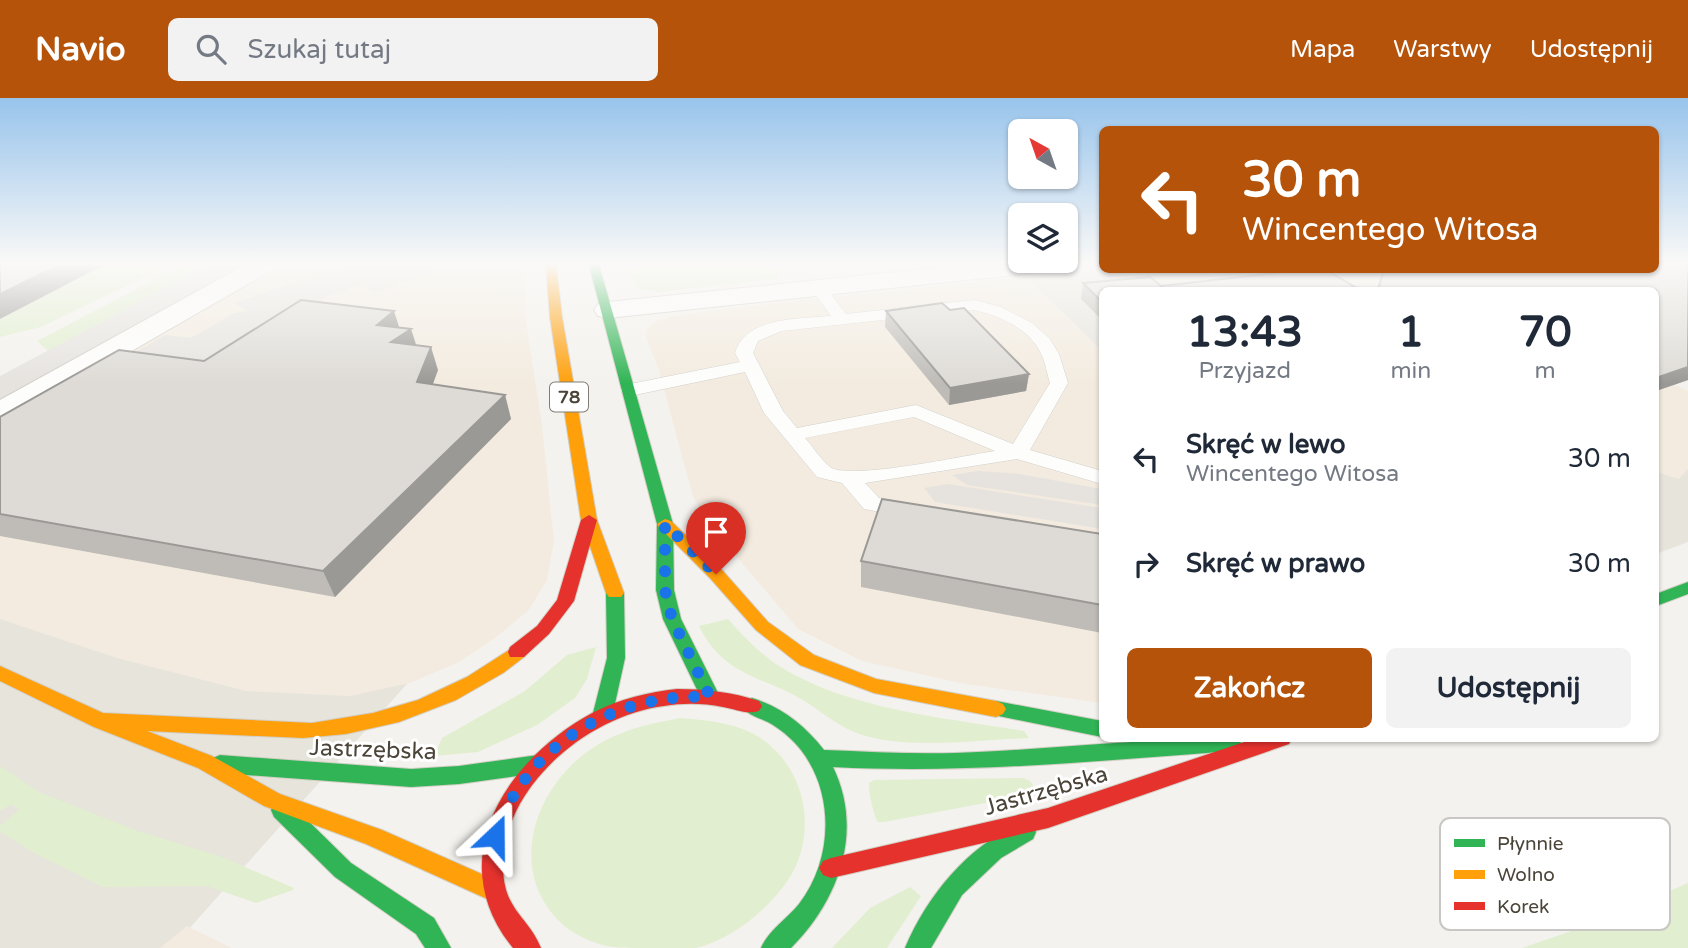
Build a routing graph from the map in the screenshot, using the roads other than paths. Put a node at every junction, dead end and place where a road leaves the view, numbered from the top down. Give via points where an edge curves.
1 (193, 305) edge
2 (555, 305) edge
3 (606, 305) edge
4 (659, 305) edge
5 (831, 305) edge
6 (608, 310) junction
7 (841, 318) junction
8 (749, 366) junction
9 (631, 390) junction
10 (0, 413) edge
11 (794, 434) junction
12 (1018, 453) junction
13 (1099, 477) edge
14 (849, 478) junction
15 (927, 513) edge
16 (589, 520) junction
17 (665, 524) junction
18 (1688, 588) edge
19 (1659, 599) edge
20 (0, 673) edge
21 (710, 697) junction
22 (602, 717) junction
23 (101, 721) junction
24 (1099, 728) edge
25 (1164, 742) edge
26 (1236, 742) edge
27 (1270, 742) edge
28 (1177, 745) junction
29 (821, 758) junction
30 (205, 762) junction
31 (538, 764) junction
32 (272, 800) junction
33 (1048, 818) junction
34 (831, 868) junction
35 (494, 891) junction
36 (439, 948) edge
37 (529, 948) edge
38 (773, 948) edge
39 (917, 948) edge

1 - 10 street
2 - 16 main road, 78
3 - 6 main road
4 - 6 street
5 - 7 lane
6 - 9 main road
7 - 8 lane via 780,326 750,338 744,353
7 - 12 lane via 974,305 1008,314 1050,353 1059,383
8 - 9 lane
8 - 11 lane via 774,413
9 - 17 main road
11 - 12 lane via 916,411
11 - 14 lane via 824,473
12 - 13 lane
12 - 14 lane
14 - 15 lane via 872,504
16 - 22 main road, 78 via 617,599 616,658
16 - 23 main road via 565,601 543,630 503,664 448,695 383,719 317,730
17 - 21 main road via 665,590 672,619
17 - 24 main road via 762,626 807,660 874,686
18 - 19 main road
20 - 23 main road, Jastrzębska
21 - 22 main road via 659,698
21 - 29 main road via 741,702 778,716 809,741
22 - 31 main road
23 - 30 main road, Jastrzębska
25 - 28 main road
26 - 28 main road, Jastrzębska
27 - 33 main road, Jastrzębska
28 - 29 main road, Jastrzębska via 1013,759
29 - 34 main road via 836,802
30 - 31 main road, Jastrzębska via 411,778
30 - 32 main road, Jastrzębska
31 - 35 main road via 503,813 491,862
32 - 35 main road, Jastrzębska via 386,842
32 - 36 main road via 344,870 425,926
33 - 34 main road, Jastrzębska
33 - 39 main road via 993,851 954,887
34 - 38 main road via 806,918
35 - 37 main road via 503,914

